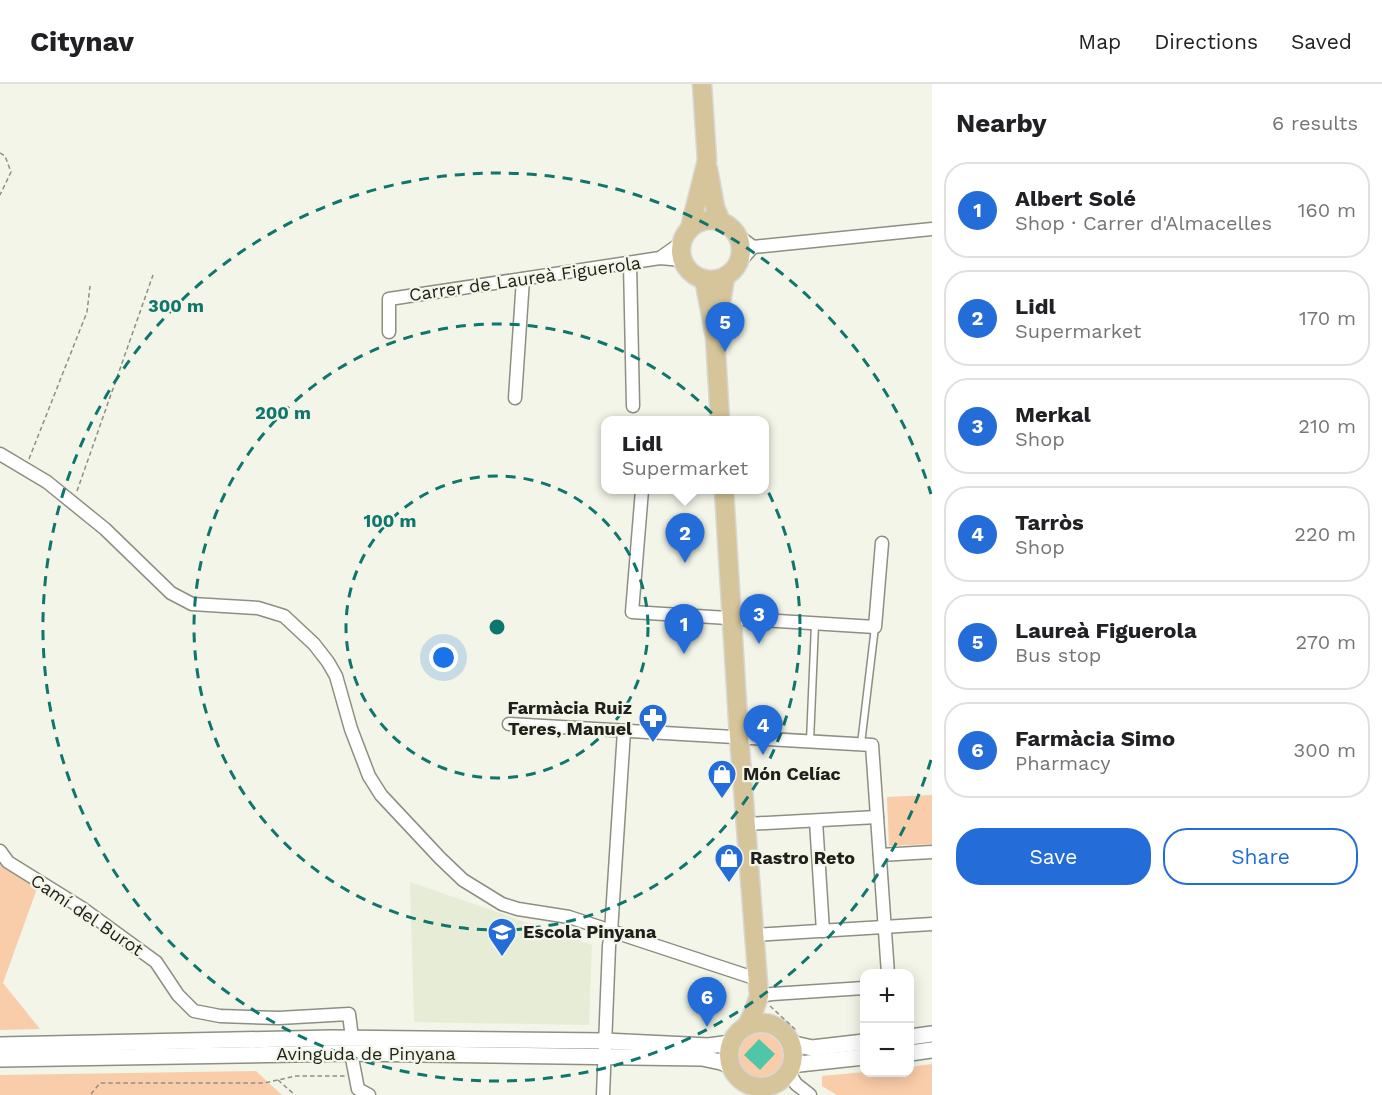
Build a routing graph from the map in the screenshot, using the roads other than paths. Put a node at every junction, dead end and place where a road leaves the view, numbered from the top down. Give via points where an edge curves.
1 (702, 84) edge
2 (707, 160) junction
3 (721, 222) junction
4 (932, 229) edge
5 (736, 234) junction
6 (685, 244) junction
7 (753, 247) junction
8 (630, 263) junction
9 (731, 271) junction
10 (523, 279) junction
11 (704, 279) junction
12 (389, 332) dead end
13 (715, 336) junction
14 (515, 399) dead end
15 (633, 406) dead end
16 (720, 416) edge
17 (0, 454) edge
18 (642, 494) edge
19 (724, 494) edge
20 (882, 543) dead end
21 (733, 619) junction
22 (816, 624) junction
23 (875, 627) junction
24 (510, 724) dead end
25 (624, 730) junction
26 (739, 736) junction
27 (810, 741) junction
28 (866, 744) junction
29 (877, 818) junction
30 (816, 821) junction
31 (746, 824) junction
32 (0, 851) edge
33 (932, 852) edge
34 (880, 855) junction
35 (932, 924) edge
36 (885, 928) junction
37 (823, 931) junction
38 (611, 932) junction
39 (754, 935) junction
40 (888, 969) edge
41 (860, 988) edge
42 (762, 994) junction
43 (774, 1026) junction
44 (746, 1027) junction
45 (932, 1034) edge
46 (914, 1036) edge
47 (795, 1038) junction
48 (860, 1042) edge
49 (731, 1043) junction
50 (0, 1045) edge
51 (351, 1045) junction
52 (604, 1048) junction
53 (932, 1050) edge
54 (914, 1052) edge
55 (860, 1058) edge
56 (0, 1059) edge
57 (731, 1066) junction
58 (782, 1078) edge
59 (754, 1090) edge
60 (369, 1095) edge
61 (603, 1095) edge
62 (810, 1095) edge

1 - 2 main road
2 - 3 main road
2 - 6 main road
3 - 5 main road
3 - 6 main road via 705,221
4 - 7 street
5 - 7 street
5 - 9 main road via 741,249
6 - 8 street, Carrer de Laureà Figuerola via 660,258
6 - 11 main road via 687,269
7 - 9 street
8 - 10 street, Carrer de Laureà Figuerola
8 - 15 street
9 - 11 main road via 718,279
9 - 13 main road
10 - 12 street, Carrer de Laureà Figuerola via 389,299
10 - 14 street
11 - 13 main road
13 - 16 main road
17 - 38 street via 47,482 105,529 171,593 192,604 258,608 284,616 314,644 336,676 351,729 369,776 381,795 464,880 518,909 569,917
18 - 21 street via 632,612
19 - 21 main road
20 - 23 street
21 - 22 street
21 - 26 main road
22 - 23 street
22 - 27 lane
23 - 28 lane
24 - 25 street
25 - 26 street
25 - 38 street
26 - 27 street
26 - 31 main road
27 - 28 street
28 - 29 street
29 - 30 street
29 - 34 street
30 - 31 street
30 - 37 street
31 - 39 main road
32 - 51 street, Camí del Burot via 8,862 82,908 156,962 194,1011 279,1018 349,1014
33 - 34 street
34 - 36 street
35 - 36 street
36 - 37 street
36 - 40 street
37 - 39 street
38 - 42 street
38 - 52 street
39 - 42 main road
41 - 42 street
42 - 43 main road
42 - 44 main road
43 - 44 main road via 760,1023
43 - 47 main road
44 - 49 main road
45 - 46 street
47 - 48 street via 812,1048
47 - 58 main road
49 - 52 street, Avinguda de Pinyana
49 - 57 main road
50 - 51 street, Avinguda de Pinyana
51 - 52 street, Avinguda de Pinyana
51 - 56 street, Avinguda de Pinyana
51 - 60 street, Camí del Burot via 358,1089
52 - 57 street, Avinguda de Pinyana via 702,1058
52 - 61 street
53 - 54 street
55 - 58 street
57 - 59 main road
58 - 59 main road
58 - 62 street

